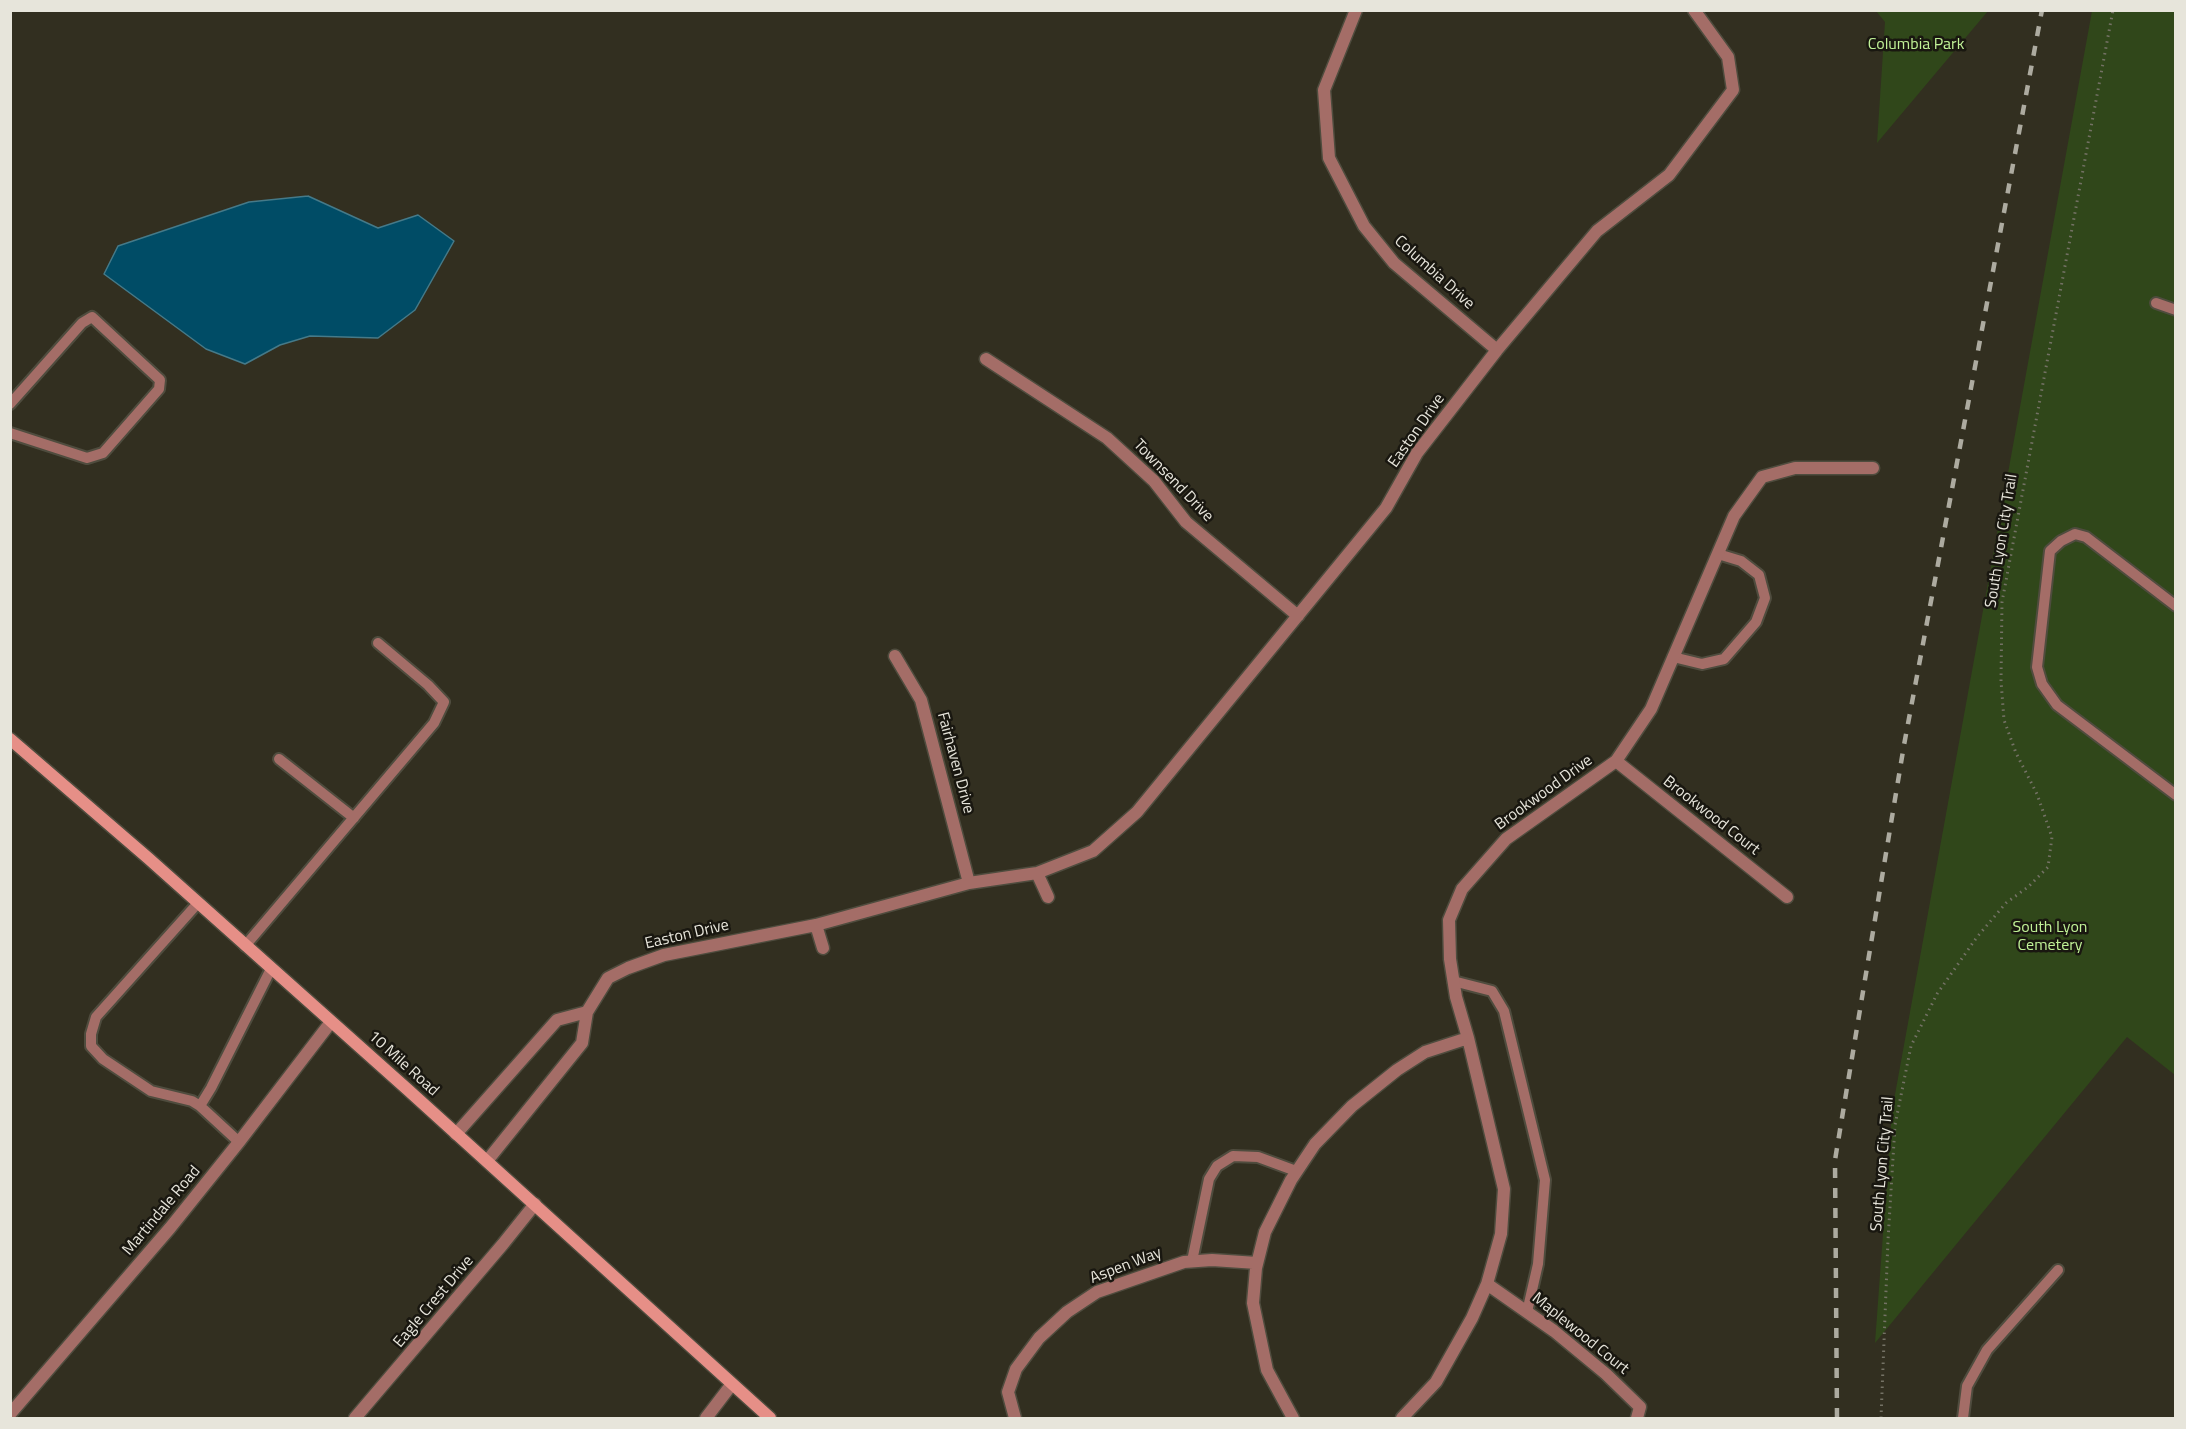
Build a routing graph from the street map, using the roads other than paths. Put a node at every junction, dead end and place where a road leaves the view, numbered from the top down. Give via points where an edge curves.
1 (1356, 10) edge
2 (1694, 10) edge
3 (2156, 303) dead end
4 (2175, 310) edge
5 (1497, 350) junction
6 (986, 359) dead end
7 (10, 404) edge
8 (10, 433) edge
9 (1873, 468) dead end
10 (1718, 554) junction
11 (2175, 606) edge
12 (1298, 616) junction
13 (378, 643) dead end
14 (895, 656) dead end
15 (1673, 657) junction
16 (10, 740) edge
17 (279, 759) dead end
18 (1616, 761) junction
19 (2175, 795) edge
20 (354, 818) junction
21 (1037, 873) junction
22 (969, 883) junction
23 (1048, 897) dead end
24 (1787, 897) dead end
25 (198, 903) junction
26 (816, 926) junction
27 (245, 946) junction
28 (822, 948) dead end
29 (271, 969) junction
30 (1453, 981) junction
31 (587, 1012) junction
32 (331, 1022) junction
33 (1468, 1038) junction
34 (200, 1106) junction
35 (456, 1134) junction
36 (239, 1143) junction
37 (487, 1161) junction
38 (1296, 1171) junction
39 (535, 1204) junction
40 (1192, 1262) junction
41 (1257, 1263) junction
42 (2058, 1270) dead end
43 (1487, 1284) junction
44 (1527, 1312) junction
45 (732, 1384) junction
46 (10, 1414) edge
47 (355, 1419) edge
48 (706, 1419) edge
49 (770, 1419) edge
50 (1015, 1419) edge
51 (1293, 1419) edge
52 (1402, 1419) edge
53 (1637, 1419) edge
54 (1963, 1419) edge

1 - 5 street, Columbia Drive via 1324,90 1329,158 1364,226 1394,263
2 - 5 street, Easton Drive via 1728,57 1733,90 1670,175 1597,231
3 - 4 lane
5 - 12 street, Easton Drive via 1417,453 1386,508
6 - 12 street, Townsend Drive via 1107,438 1154,481 1186,522
7 - 8 lane via 82,322 92,317 160,380 159,389 103,453 87,458
9 - 10 street, Brookwood Drive via 1795,468 1762,477 1734,516
10 - 15 street, Brookwood Drive
10 - 15 lane via 1741,561 1759,575 1765,598 1756,622 1724,659 1702,664
11 - 19 lane via 2086,537 2075,534 2050,552 2037,667 2042,684 2057,705
12 - 21 street, Easton Drive via 1137,812 1093,851
13 - 20 lane via 444,702 434,723
14 - 22 street, Fairhaven Drive via 921,700
15 - 18 street, Brookwood Drive via 1651,709
16 - 25 main road, 10 Mile Road
17 - 20 lane
18 - 24 street, Brookwood Court
18 - 30 street, Brookwood Drive via 1506,839 1462,889 1449,920
20 - 27 lane
21 - 22 street, Easton Drive
21 - 23 street
22 - 26 street, Easton Drive
25 - 27 main road, 10 Mile Road
25 - 34 lane via 96,1017 91,1046 103,1059 152,1091
26 - 28 street
26 - 31 street, Easton Drive via 664,955 628,968 608,978
27 - 29 main road, 10 Mile Road
29 - 32 main road, 10 Mile Road
29 - 34 lane
30 - 33 street, Brookwood Drive
30 - 44 lane via 1492,992 1504,1011 1545,1180 1538,1264
31 - 35 street via 557,1020
31 - 37 street, Easton Drive via 582,1043
32 - 35 main road, 10 Mile Road
32 - 36 street, Martindale Road
33 - 38 street via 1425,1052 1397,1070 1352,1106 1315,1144
33 - 43 street, Brookwood Drive via 1504,1189 1501,1234
34 - 36 lane
35 - 37 main road, 10 Mile Road
36 - 46 street, Martindale Road
37 - 39 main road, 10 Mile Road
38 - 40 lane via 1258,1157 1233,1156 1217,1166 1209,1179
38 - 41 street via 1265,1232
39 - 45 main road, 10 Mile Road
39 - 47 street, Eagle Crest Drive
40 - 41 street, Aspen Way
40 - 50 street, Aspen Way via 1097,1292 1067,1312 1040,1338 1017,1369 1008,1392
41 - 51 street via 1253,1303 1267,1370
42 - 54 lane via 1987,1350 1967,1386
43 - 44 street, Maplewood Court
43 - 52 street, Brookwood Drive via 1436,1382
44 - 53 street, Maplewood Court via 1606,1374 1640,1407
45 - 48 street
45 - 49 main road, 10 Mile Road

